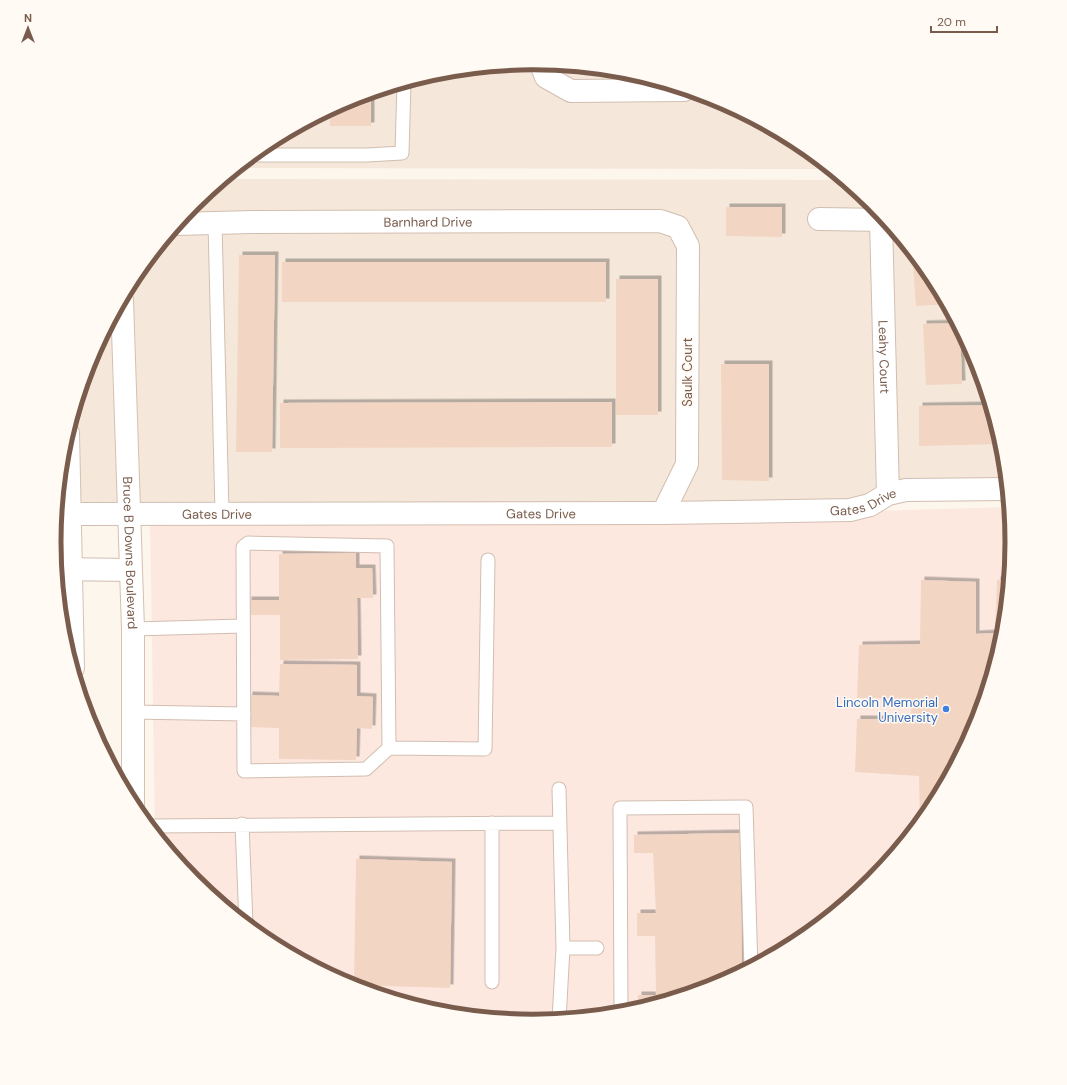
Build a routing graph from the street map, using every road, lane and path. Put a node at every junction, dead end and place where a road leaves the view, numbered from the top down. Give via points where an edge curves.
1 (543, 70) edge
2 (404, 88) edge
3 (669, 90) edge
4 (264, 155) edge
5 (819, 219) dead end
6 (879, 220) edge
7 (215, 223) junction
8 (185, 224) edge
9 (884, 226) edge
10 (678, 227) joint
11 (122, 309) edge
12 (69, 458) edge
13 (1003, 489) edge
14 (888, 494) junction
15 (130, 513) junction
16 (222, 513) junction
17 (663, 513) junction
18 (70, 514) junction
19 (488, 560) dead end
20 (64, 569) edge
21 (131, 570) junction
22 (243, 626) junction
23 (133, 629) junction
24 (70, 635) edge
25 (133, 712) junction
26 (244, 714) junction
27 (389, 748) junction
28 (559, 789) dead end
29 (133, 793) edge
30 (492, 823) junction
31 (559, 823) junction
32 (242, 824) junction
33 (156, 826) edge
34 (246, 917) edge
35 (562, 948) junction
36 (597, 948) dead end
37 (750, 962) edge
38 (492, 982) dead end
39 (621, 1007) edge
40 (559, 1014) edge

1 - 3 street via 546,77 571,91
2 - 4 lane via 402,153
5 - 6 street
7 - 8 street, Barnhard Drive
7 - 10 street, Barnhard Drive via 660,221
7 - 16 lane
9 - 14 street, Leahy Court
10 - 17 street, Saulk Court via 688,246 687,464
11 - 15 street, Bruce B Downs Boulevard
12 - 18 street
13 - 14 street, Gates Drive via 906,490
14 - 17 street, Gates Drive via 870,505 850,510
15 - 16 street, Gates Drive
15 - 18 street, Gates Drive
15 - 21 street, Bruce B Downs Boulevard
16 - 17 street, Gates Drive
18 - 20 street
19 - 27 lane via 485,749
20 - 21 street
20 - 24 street
21 - 23 street, Bruce B Downs Boulevard
22 - 23 lane
22 - 26 lane
22 - 27 lane via 243,547 248,543 387,546
23 - 25 street, Bruce B Downs Boulevard
25 - 26 lane
25 - 29 street, Bruce B Downs Boulevard
26 - 27 lane via 244,771 366,769
28 - 31 lane
30 - 31 lane
30 - 32 lane
30 - 38 lane
31 - 35 lane
32 - 33 lane
32 - 34 lane
35 - 36 lane
35 - 40 lane
37 - 39 lane via 746,807 620,808

